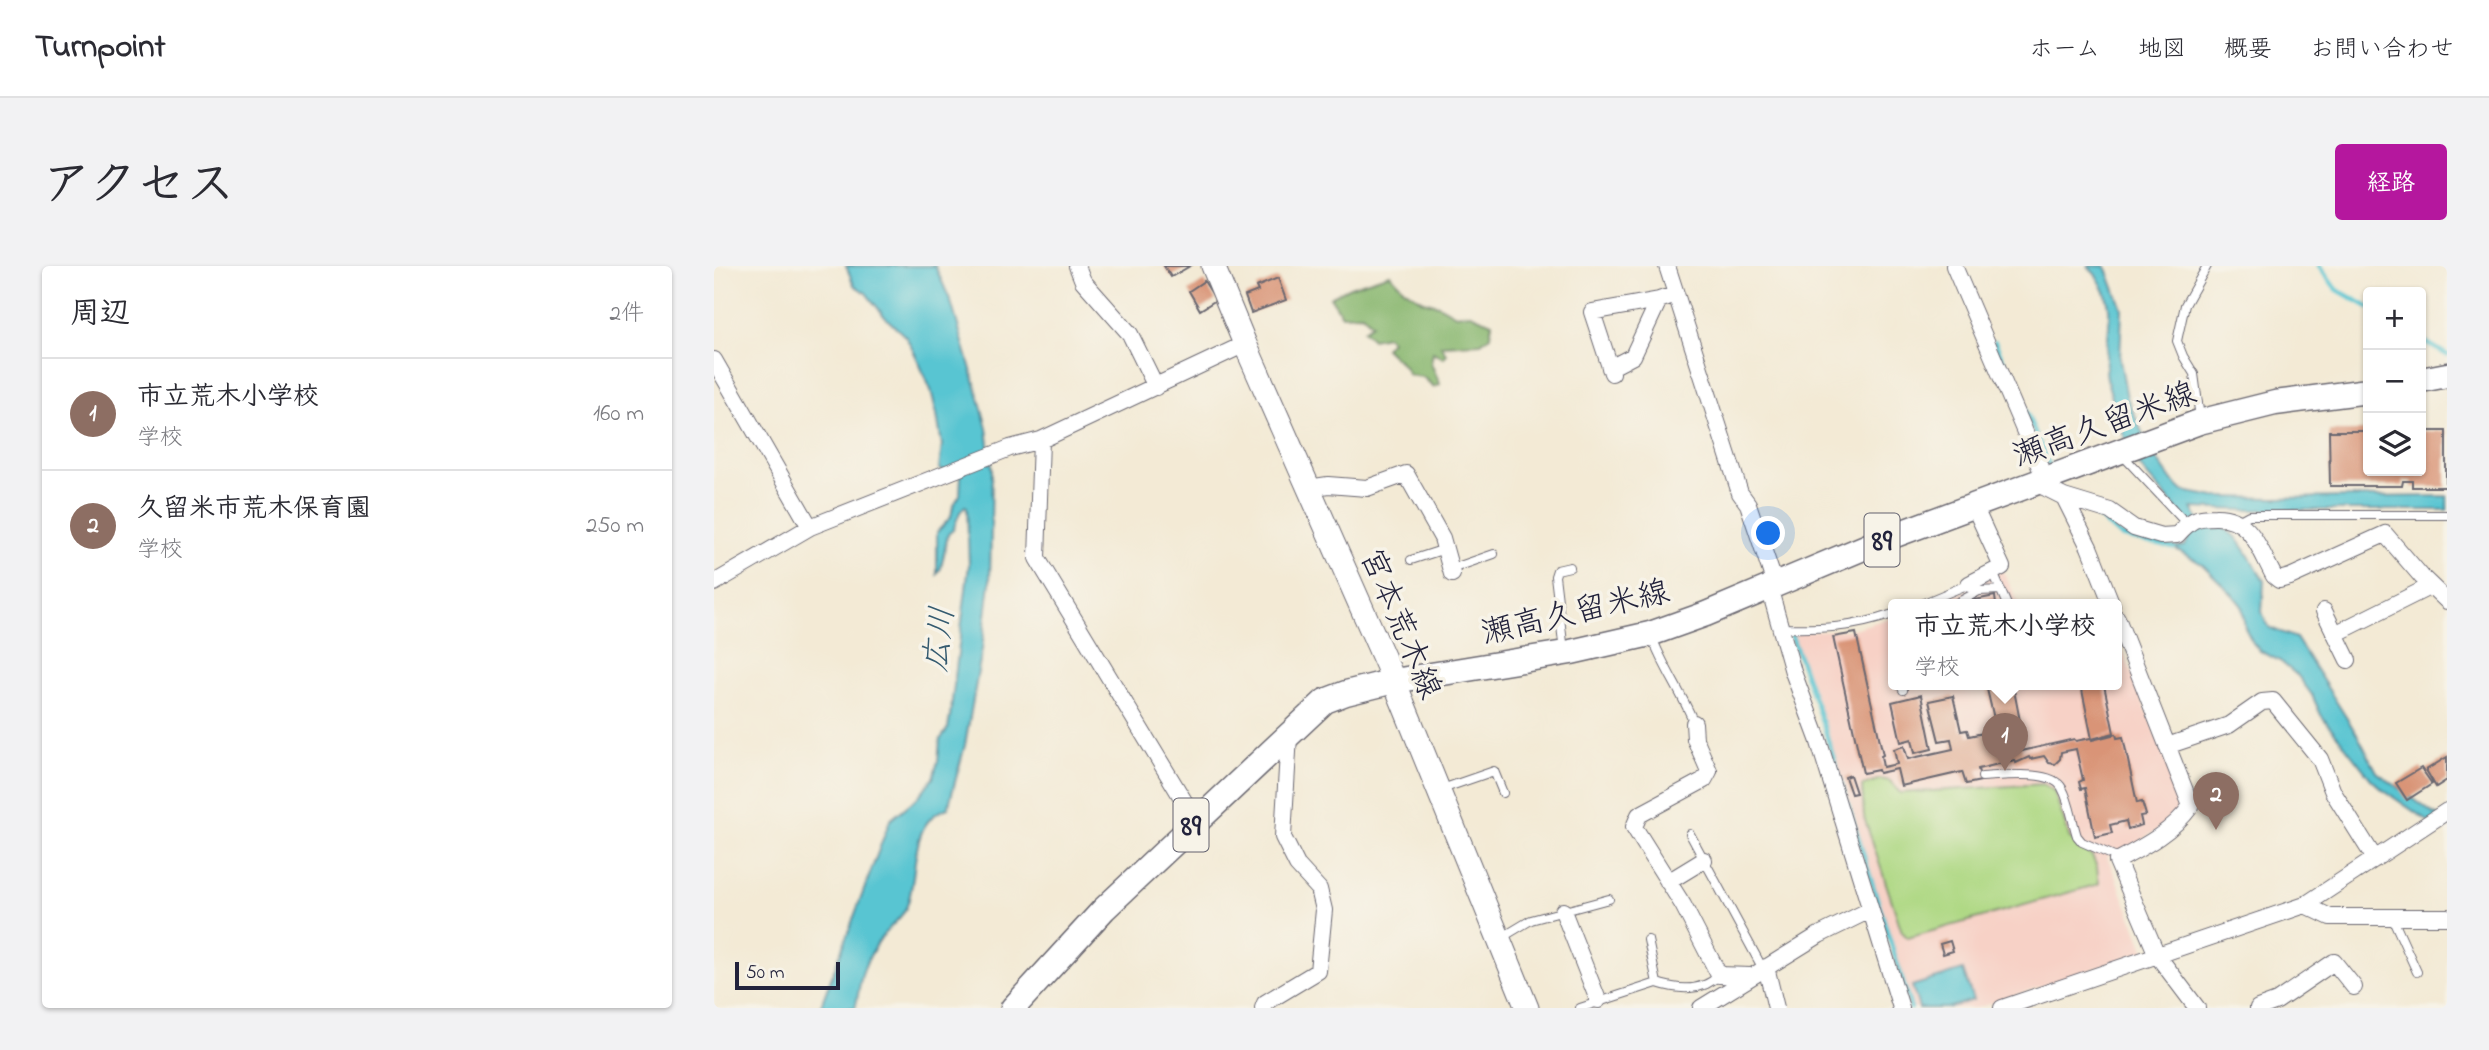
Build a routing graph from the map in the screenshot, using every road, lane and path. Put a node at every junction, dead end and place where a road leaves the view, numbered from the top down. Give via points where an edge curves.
1 (1077, 266) edge
2 (1213, 266) edge
3 (1667, 266) edge
4 (1954, 266) edge
5 (2207, 266) edge
6 (1676, 293) junction
7 (1659, 300) junction
8 (1245, 344) junction
9 (714, 360) edge
10 (2447, 375) edge
11 (2426, 379) edge
12 (1156, 387) junction
13 (2363, 392) edge
14 (2201, 421) junction
15 (1041, 440) junction
16 (2126, 459) dead end
17 (2041, 481) junction
18 (1308, 488) junction
19 (2064, 497) junction
20 (1974, 506) junction
21 (2447, 515) edge
22 (2238, 521) junction
23 (2187, 524) junction
24 (810, 527) junction
25 (1445, 550) junction
26 (1494, 554) dead end
27 (1411, 561) dead end
28 (1570, 568) dead end
29 (1452, 572) joint
30 (1993, 572) junction
31 (714, 583) edge
32 (1969, 584) joint
33 (1772, 585) junction
34 (2431, 586) junction
35 (2001, 590) junction
36 (2446, 598) edge
37 (1933, 599) edge
38 (1965, 599) edge
39 (2005, 599) edge
40 (2110, 599) edge
41 (2324, 611) dead end
42 (1888, 615) edge
43 (1780, 628) junction
44 (2122, 631) edge
45 (1650, 634) junction
46 (2335, 634) junction
47 (1564, 653) junction
48 (2348, 660) dead end
49 (1394, 681) junction
50 (1694, 723) joint
51 (1289, 735) junction
52 (2167, 746) junction
53 (1982, 777) dead end
54 (1438, 791) junction
55 (1503, 793) dead end
56 (2447, 811) edge
57 (1196, 821) junction
58 (1690, 834) dead end
59 (2120, 859) junction
60 (2375, 859) junction
61 (1704, 860) junction
62 (1668, 882) junction
63 (1609, 899) dead end
64 (2305, 905) junction
65 (1870, 910) junction
66 (1563, 911) junction
67 (2392, 917) junction
68 (2447, 917) edge
69 (1498, 940) junction
70 (1648, 940) dead end
71 (2157, 955) junction
72 (1760, 971) junction
73 (2417, 972) dead end
74 (1719, 975) junction
75 (1657, 983) junction
76 (2354, 987) dead end
77 (1598, 1000) junction
78 (1013, 1008) edge
79 (1263, 1008) edge
80 (1527, 1008) edge
81 (1580, 1008) edge
82 (1700, 1008) edge
83 (1776, 1008) edge
84 (1901, 1008) edge
85 (2002, 1008) edge
86 (2197, 1008) edge
87 (2258, 1008) edge

1 - 12 street via 1083,281 1130,334
2 - 8 main road, 宮本荒木線
3 - 6 street
4 - 17 street
5 - 14 lane via 2185,305 2177,341 2194,374
6 - 7 street
6 - 33 street
7 - 7 street via 1592,312 1611,370 1633,356
8 - 12 street
8 - 18 main road, 宮本荒木線
9 - 24 street
10 - 11 main road
12 - 15 street
13 - 14 main road, 瀬高久留米線 / 89 via 2275,403
14 - 17 main road, 瀬高久留米線 / 89
15 - 24 street
15 - 57 street via 1037,558
16 - 23 lane
17 - 19 street
17 - 20 main road, 瀬高久留米線 / 89
18 - 25 street via 1367,488 1406,474
18 - 49 main road, 宮本荒木線
19 - 23 street via 2110,511 2134,528 2161,536 2177,535
19 - 40 street
20 - 30 street via 2002,567
20 - 33 main road, 瀬高久留米線 / 89
21 - 22 lane via 2249,515
22 - 23 street via 2198,517
22 - 34 street via 2279,580 2385,534
24 - 31 street
25 - 27 lane
25 - 29 street
26 - 29 lane
28 - 47 lane via 1557,570 1555,576
30 - 32 street
30 - 35 lane
32 - 37 lane
33 - 43 street
33 - 45 main road, 瀬高久留米線 / 89
34 - 36 street
34 - 46 street
35 - 38 lane
35 - 39 lane
41 - 46 street
42 - 43 lane via 1837,628
43 - 65 street
44 - 52 street
45 - 47 main road, 瀬高久留米線 / 89
45 - 50 lane
46 - 48 street
47 - 49 main road, 瀬高久留米線 / 89
49 - 51 main road, 瀬高久留米線 / 89 via 1325,701
49 - 54 main road, 宮本荒木線
50 - 62 street via 1695,739 1709,771 1704,780 1639,815 1634,827
51 - 57 main road, 瀬高久留米線 / 89
51 - 79 street via 1283,837 1297,865 1319,889 1324,910 1318,971
52 - 59 street via 2191,806 2157,840
52 - 60 street via 2229,725 2262,702 2273,701 2320,759 2333,792
53 - 59 lane via 2056,780 2077,836
54 - 55 lane via 1494,771
54 - 69 main road, 宮本荒木線
56 - 60 street
57 - 78 main road, 瀬高久留米線 / 89 via 1104,909
58 - 61 lane
59 - 71 street via 2117,861
60 - 64 street
61 - 62 street
61 - 72 lane
62 - 74 street
63 - 66 lane
64 - 67 street via 2330,917
64 - 71 street
65 - 72 street
65 - 84 street
66 - 69 lane via 1531,919
66 - 77 street
67 - 68 street
67 - 73 lane
69 - 80 main road, 宮本荒木線
70 - 75 lane
71 - 85 street
71 - 86 street
72 - 74 street
72 - 82 street
72 - 83 street
74 - 75 lane via 1694,989
75 - 77 lane
76 - 87 street via 2334,962 2277,1001
77 - 81 lane

